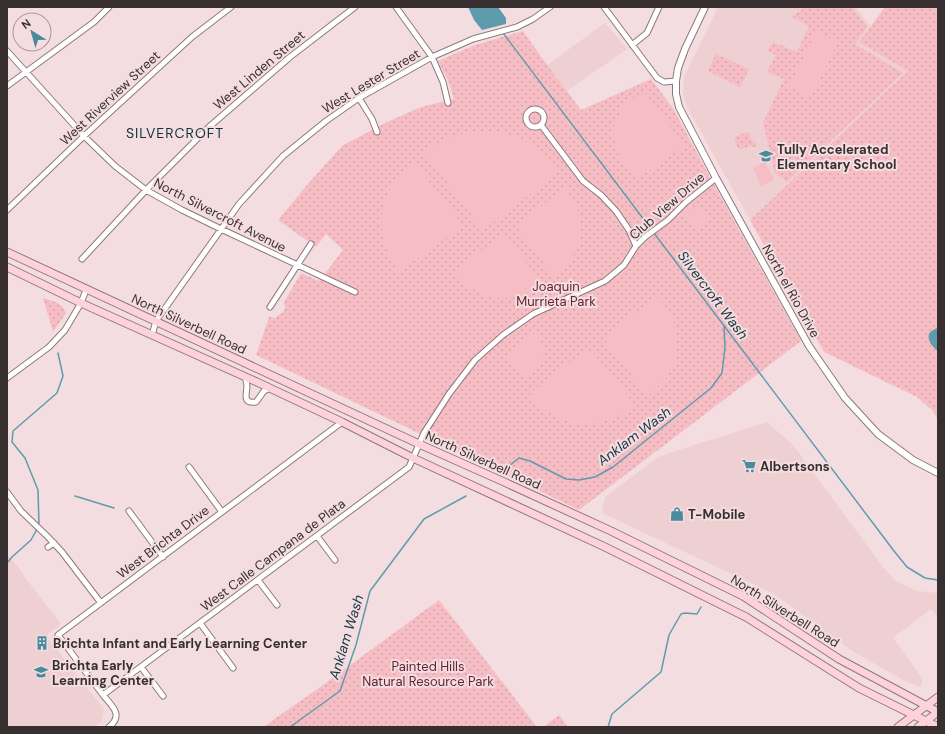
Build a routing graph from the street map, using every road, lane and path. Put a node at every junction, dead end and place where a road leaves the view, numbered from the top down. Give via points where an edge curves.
1 (109, 7) edge
2 (231, 7) edge
3 (355, 7) edge
4 (396, 7) edge
5 (549, 7) edge
6 (604, 7) edge
7 (659, 7) edge
8 (705, 7) edge
9 (632, 45) junction
10 (7, 51) edge
11 (432, 57) junction
12 (26, 73) junction
13 (676, 81) junction
14 (7, 86) edge
15 (359, 98) junction
16 (448, 104) dead end
17 (541, 125) dead end
18 (377, 132) dead end
19 (84, 136) junction
20 (716, 178) junction
21 (146, 190) junction
22 (7, 210) edge
23 (221, 229) junction
24 (311, 244) dead end
25 (636, 246) junction
26 (7, 252) edge
27 (82, 259) dead end
28 (297, 265) junction
29 (7, 267) edge
30 (86, 290) junction
31 (355, 292) dead end
32 (81, 303) junction
33 (270, 307) dead end
34 (156, 321) junction
35 (152, 335) junction
36 (245, 377) junction
37 (7, 378) edge
38 (270, 388) junction
39 (348, 411) junction
40 (342, 422) junction
41 (419, 444) junction
42 (413, 458) junction
43 (189, 467) dead end
44 (938, 473) edge
45 (7, 492) edge
46 (129, 511) dead end
47 (222, 512) junction
48 (317, 536) junction
49 (54, 543) junction
50 (48, 547) dead end
51 (163, 557) junction
52 (335, 560) dead end
53 (258, 580) junction
54 (101, 603) junction
55 (277, 605) dead end
56 (200, 624) junction
57 (141, 667) junction
58 (233, 668) dead end
59 (103, 695) junction
60 (163, 696) dead end
61 (938, 697) edge
62 (926, 706) junction
63 (938, 712) edge
64 (913, 715) junction
65 (926, 721) junction
66 (109, 727) edge
67 (898, 727) edge
68 (918, 727) edge
69 (938, 727) edge

1 - 12 street via 94,22
2 - 19 street, West Riverview Street via 192,37
3 - 21 street, West Linden Street via 284,62 209,128
4 - 11 street
5 - 11 street, West Lester Street via 517,27 473,39
6 - 9 street
7 - 9 street via 647,33
8 - 13 street, North el Rio Drive via 685,49
9 - 13 street via 657,78 664,82
10 - 12 street, North Silvercroft Avenue
11 - 15 street, West Lester Street
11 - 16 street via 443,82
12 - 14 street
12 - 19 street, North Silvercroft Avenue
13 - 20 street, North el Rio Drive via 679,107
15 - 18 street
15 - 23 street, West Lester Street via 283,156 238,204
17 - 25 street via 583,181 616,210
19 - 21 street, North Silvercroft Avenue via 115,166
19 - 22 street, West Riverview Street
20 - 25 street, Club View Drive
20 - 44 street, North el Rio Drive via 809,346 845,398 878,434 912,460
21 - 23 street, North Silvercroft Avenue
21 - 27 street, West Linden Street
23 - 28 street, North Silvercroft Avenue
23 - 34 street, West Lester Street
24 - 28 street
25 - 41 street, Club View Drive via 624,265 605,281 534,314 502,335 474,360 449,394
26 - 30 main road, North Silverbell Road
28 - 31 street, North Silvercroft Avenue
28 - 33 street
29 - 32 main road, North Silverbell Road
30 - 32 street
30 - 34 main road, North Silverbell Road
32 - 35 main road, North Silverbell Road
32 - 37 street via 66,330 49,347
34 - 35 street, West Lester Street
34 - 39 main road, North Silverbell Road
35 - 36 main road, North Silverbell Road
36 - 38 main road, North Silverbell Road
36 - 38 street via 245,396 249,402 256,402 264,391
38 - 40 main road, North Silverbell Road
39 - 40 main road
39 - 41 main road, North Silverbell Road
40 - 42 main road, North Silverbell Road
40 - 47 street, West Brichta Drive
41 - 42 street, Club View Drive
41 - 62 main road, North Silverbell Road via 612,531 743,596 839,659
42 - 48 street, West Calle Campana de Plata via 409,467
42 - 64 main road, North Silverbell Road via 606,547 750,618 859,688
43 - 47 street
45 - 49 street via 21,511
46 - 51 street
47 - 51 street, West Brichta Drive
48 - 52 street
48 - 53 street, West Calle Campana de Plata
49 - 50 street
49 - 54 street
51 - 54 street, West Brichta Drive
53 - 55 street
53 - 56 street, West Calle Campana de Plata
54 - 59 street, West Brichta Drive via 58,635
56 - 57 street, West Calle Campana de Plata
56 - 58 street
57 - 59 street, West Calle Campana de Plata
57 - 60 street
59 - 66 street via 116,713 114,723
61 - 62 main road
62 - 63 main road, North Silverbell Road
62 - 64 main road
63 - 65 main road
64 - 65 main road, North Silverbell Road
64 - 67 main road
65 - 68 main road
65 - 69 main road, North Silverbell Road

